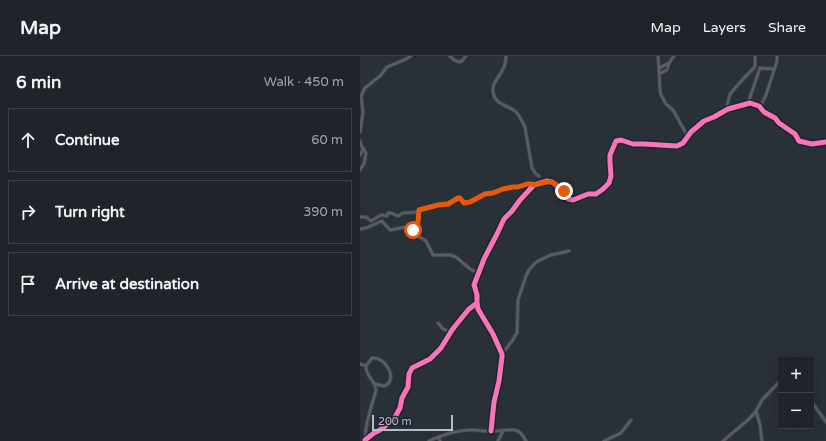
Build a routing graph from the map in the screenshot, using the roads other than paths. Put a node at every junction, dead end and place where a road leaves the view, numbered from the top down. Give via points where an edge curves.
1 (411, 56) edge
2 (450, 56) edge
3 (466, 56) edge
4 (506, 56) edge
5 (658, 56) edge
6 (674, 56) edge
7 (755, 56) edge
8 (777, 56) edge
9 (668, 63) junction
10 (659, 68) junction
11 (774, 69) junction
12 (659, 74) junction
13 (748, 104) junction
14 (760, 107) junction
15 (726, 110) junction
16 (361, 122) edge
17 (360, 132) edge
18 (688, 135) junction
19 (360, 141) edge
20 (826, 142) edge
21 (363, 148) junction
22 (360, 155) edge
23 (360, 170) edge
24 (539, 176) dead end
25 (534, 185) junction
26 (419, 212) junction
27 (360, 217) edge
28 (360, 229) edge
29 (411, 229) junction
30 (569, 251) dead end
31 (478, 273) junction
32 (477, 303) junction
33 (438, 323) dead end
34 (451, 332) junction
35 (502, 354) junction
36 (360, 364) edge
37 (366, 366) junction
38 (778, 383) edge
39 (375, 384) junction
40 (814, 405) edge
41 (756, 411) junction
42 (631, 420) dead end
43 (826, 422) edge
44 (491, 431) junction
45 (503, 431) junction
46 (439, 437) junction
47 (366, 441) edge
48 (430, 441) edge
49 (440, 441) edge
50 (498, 441) edge
51 (526, 441) edge
52 (604, 441) edge
53 (723, 441) edge
54 (762, 441) edge

1 - 16 street via 387,67 365,88 361,96
2 - 3 street via 458,62
4 - 24 street via 503,68 494,83 494,96 500,104 518,114 524,124 532,168
5 - 10 street
6 - 9 street
7 - 15 street via 754,68 730,94
8 - 11 street
9 - 10 street
9 - 12 street via 667,70
10 - 12 street
11 - 13 street via 760,68
11 - 14 street
12 - 18 street via 660,91 664,101 673,110
13 - 14 street
13 - 15 street
14 - 20 street via 795,134 799,141 812,144
15 - 18 street via 704,121
16 - 17 street
18 - 25 street via 683,143 677,146 616,141 610,155 610,180 596,194 570,200 562,189 552,182
19 - 21 street
21 - 22 street
21 - 23 street via 366,153
25 - 26 street via 503,189 470,202 464,203 458,198 448,204 424,208
25 - 31 street via 504,219
26 - 27 street via 403,212 398,216 387,213 386,216 381,215 370,221 366,217
26 - 29 street via 418,222
28 - 29 street via 382,221 390,230 406,227
29 - 31 street via 426,241 433,255 456,257
30 - 35 street via 540,260 529,270 518,300 517,333
31 - 32 street via 474,285
32 - 34 street
32 - 35 street
33 - 34 street via 443,329
34 - 47 street via 430,359 410,372 408,387 392,421
35 - 44 street
36 - 37 street
37 - 39 street
37 - 39 street via 372,358 377,358 389,369 391,376 388,384
38 - 41 street via 762,400
39 - 47 street
40 - 43 street
41 - 53 street
41 - 54 street
42 - 52 street via 621,433
44 - 45 street
44 - 46 street via 462,430
45 - 50 street
45 - 51 street via 520,432
46 - 48 street
46 - 49 street

